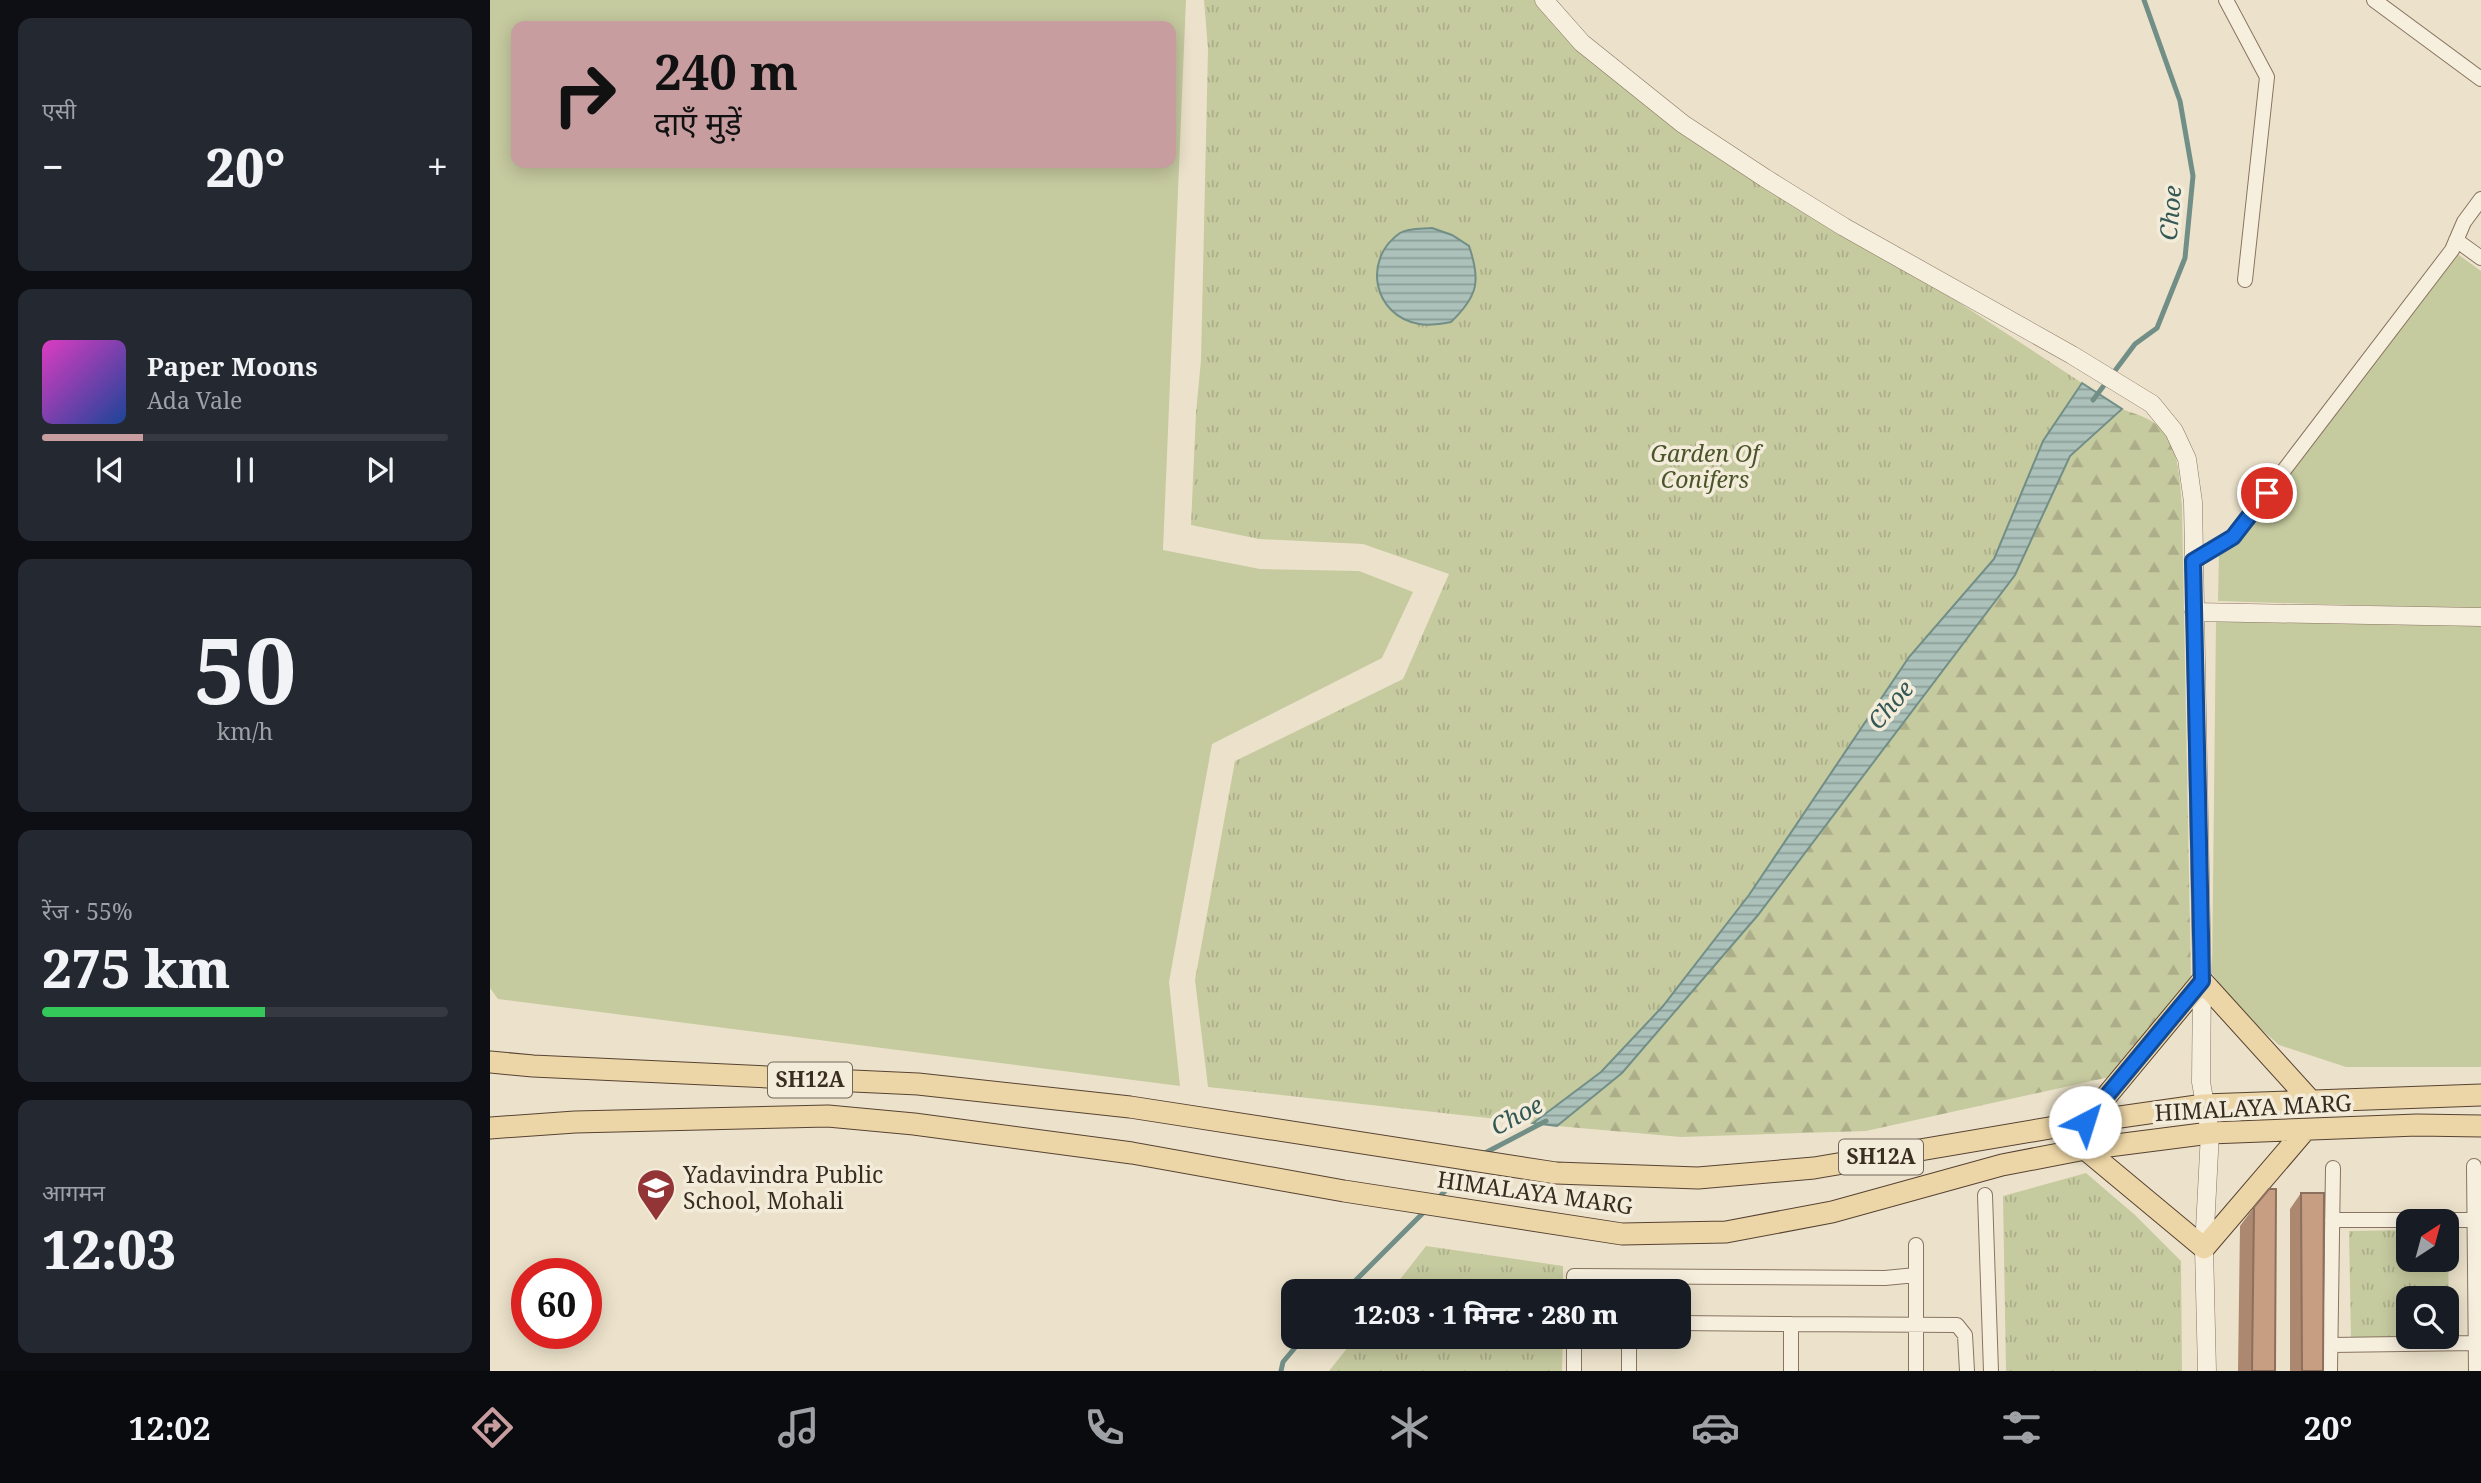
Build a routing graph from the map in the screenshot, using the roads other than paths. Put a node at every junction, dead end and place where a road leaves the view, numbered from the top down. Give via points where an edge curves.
1 (1544, 0) edge
2 (2226, 0) edge
3 (2374, 0) edge
4 (2481, 79) edge
5 (2481, 200) edge
6 (2456, 240) junction
7 (2481, 258) edge
8 (2245, 280) dead end
9 (2193, 561) junction
10 (2194, 612) junction
11 (2481, 617) edge
12 (2202, 981) junction
13 (490, 1062) edge
14 (2481, 1094) edge
15 (2309, 1099) junction
16 (2204, 1105) junction
17 (2085, 1122) junction
18 (2481, 1126) edge
19 (490, 1128) edge
20 (2305, 1130) junction
21 (2210, 1133) junction
22 (2085, 1149) junction
23 (2474, 1166) dead end
24 (2333, 1168) dead end
25 (1985, 1195) dead end
26 (2332, 1220) junction
27 (2474, 1220) junction
28 (1916, 1245) dead end
29 (2204, 1248) junction
30 (1916, 1275) junction
31 (1574, 1279) edge
32 (1691, 1323) edge
33 (1791, 1324) junction
34 (1916, 1324) junction
35 (2476, 1343) junction
36 (2331, 1345) junction
37 (1574, 1349) edge
38 (1629, 1349) edge
39 (1574, 1371) edge
40 (1629, 1371) edge
41 (1791, 1371) edge
42 (1916, 1371) edge
43 (1967, 1371) edge
44 (1991, 1371) edge
45 (2207, 1371) edge
46 (2330, 1371) edge
47 (2476, 1371) edge

1 - 9 street via 1582,43 1683,124 1844,226 2152,404 2174,431 2187,459
2 - 8 street via 2267,77
3 - 4 street
5 - 6 street
6 - 7 street
6 - 9 street via 2233,537
9 - 10 street
10 - 11 street
10 - 12 street
12 - 15 main road
12 - 16 street
12 - 17 main road
13 - 17 main road, HIMALAYA MARG / SH12A via 918,1084 1129,1107 1556,1173 1698,1178 1814,1168
14 - 15 main road, HIMALAYA MARG / SH12A
15 - 16 main road, HIMALAYA MARG / SH12A
16 - 17 main road, HIMALAYA MARG / SH12A
16 - 21 street
18 - 20 main road, HIMALAYA MARG / SH12A
19 - 22 main road, HIMALAYA MARG / SH12A via 828,1116 914,1124 1132,1153 1622,1234 1726,1232 1832,1212 2002,1165
20 - 21 main road, HIMALAYA MARG / SH12A
20 - 29 main road
21 - 22 main road, HIMALAYA MARG / SH12A
21 - 29 street
22 - 29 main road
23 - 27 street
24 - 26 street
25 - 44 street
26 - 27 street
26 - 36 street
27 - 35 street
28 - 30 street
29 - 45 street
30 - 31 street
30 - 34 street
32 - 33 street
33 - 34 street
33 - 41 street
34 - 42 street
34 - 43 street via 1957,1325 1965,1335
35 - 36 street
35 - 47 street
36 - 46 street
37 - 39 street
38 - 40 street

